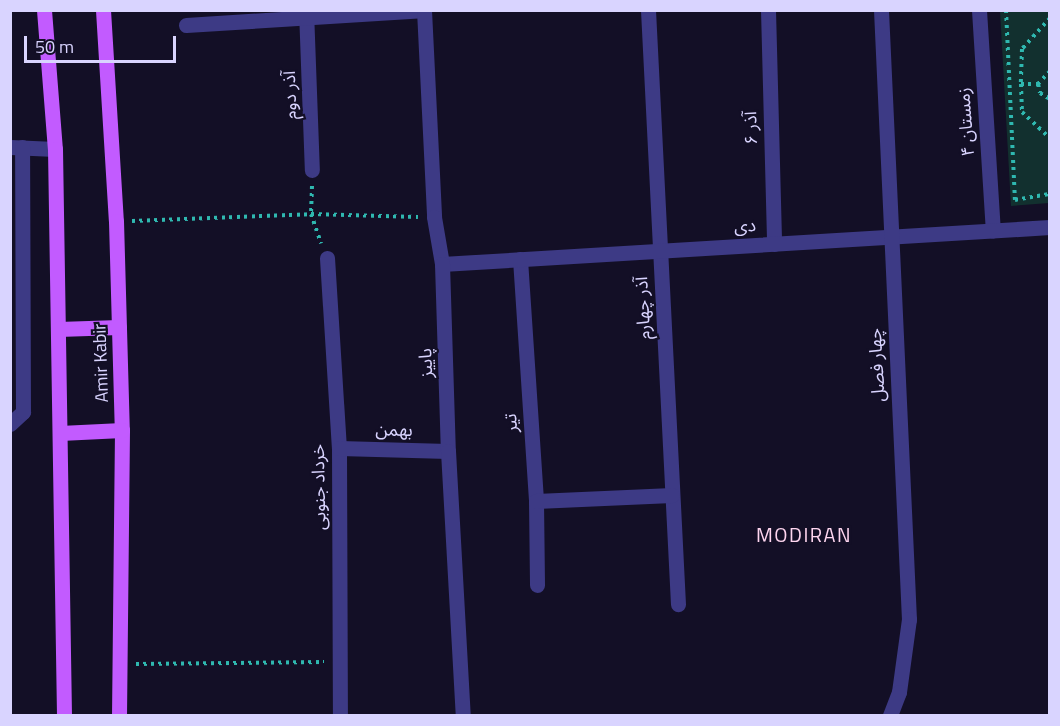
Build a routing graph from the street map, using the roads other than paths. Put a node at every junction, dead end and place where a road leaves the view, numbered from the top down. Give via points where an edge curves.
1 (44, 10) edge
2 (103, 10) edge
3 (423, 10) edge
4 (648, 10) edge
5 (768, 10) edge
6 (881, 10) edge
7 (979, 10) edge
8 (306, 14) edge
9 (186, 25) dead end
10 (16, 147) edge
11 (55, 149) junction
12 (312, 170) road end
13 (1050, 227) edge
14 (993, 231) junction
15 (891, 237) junction
16 (774, 244) junction
17 (660, 249) junction
18 (327, 258) road end
19 (520, 259) junction
20 (442, 264) junction
21 (119, 327) junction
22 (58, 328) junction
23 (10, 424) edge
24 (122, 430) junction
25 (60, 433) junction
26 (339, 448) junction
27 (448, 451) junction
28 (672, 495) junction
29 (536, 501) junction
30 (537, 585) dead end
31 (678, 604) dead end
32 (64, 716) edge
33 (119, 716) edge
34 (340, 716) edge
35 (463, 716) edge
36 (890, 716) edge

1 - 11 main road
2 - 21 main road, Amir Kabir
3 - 8 street
3 - 20 street, پاییز via 434,217
4 - 17 street, آذر چهارم
5 - 16 street, آذر ۶
6 - 15 street, چهار فصل
7 - 14 street, زمستان ۴
8 - 9 street
8 - 12 street, آذر دوم
10 - 11 street
10 - 23 street via 23,412
11 - 22 main road
13 - 14 street, دی
14 - 15 street, دی
15 - 16 street, دی
15 - 36 street, چهار فصل via 909,619 899,692
16 - 17 street, دی
17 - 19 street, دی
17 - 28 street, آذر چهارم
18 - 26 street, خرداد جنوبی
19 - 20 street, دی
19 - 29 street, تیر
20 - 27 street, پاییز
21 - 22 main road
21 - 24 main road, Amir Kabir
22 - 25 main road
24 - 25 main road
24 - 33 main road, Amir Kabir
25 - 32 main road
26 - 27 street, بهمن
26 - 34 street, خرداد جنوبی
27 - 35 street, پاییز
28 - 29 street
28 - 31 street, آذر چهارم
29 - 30 street, تیر

